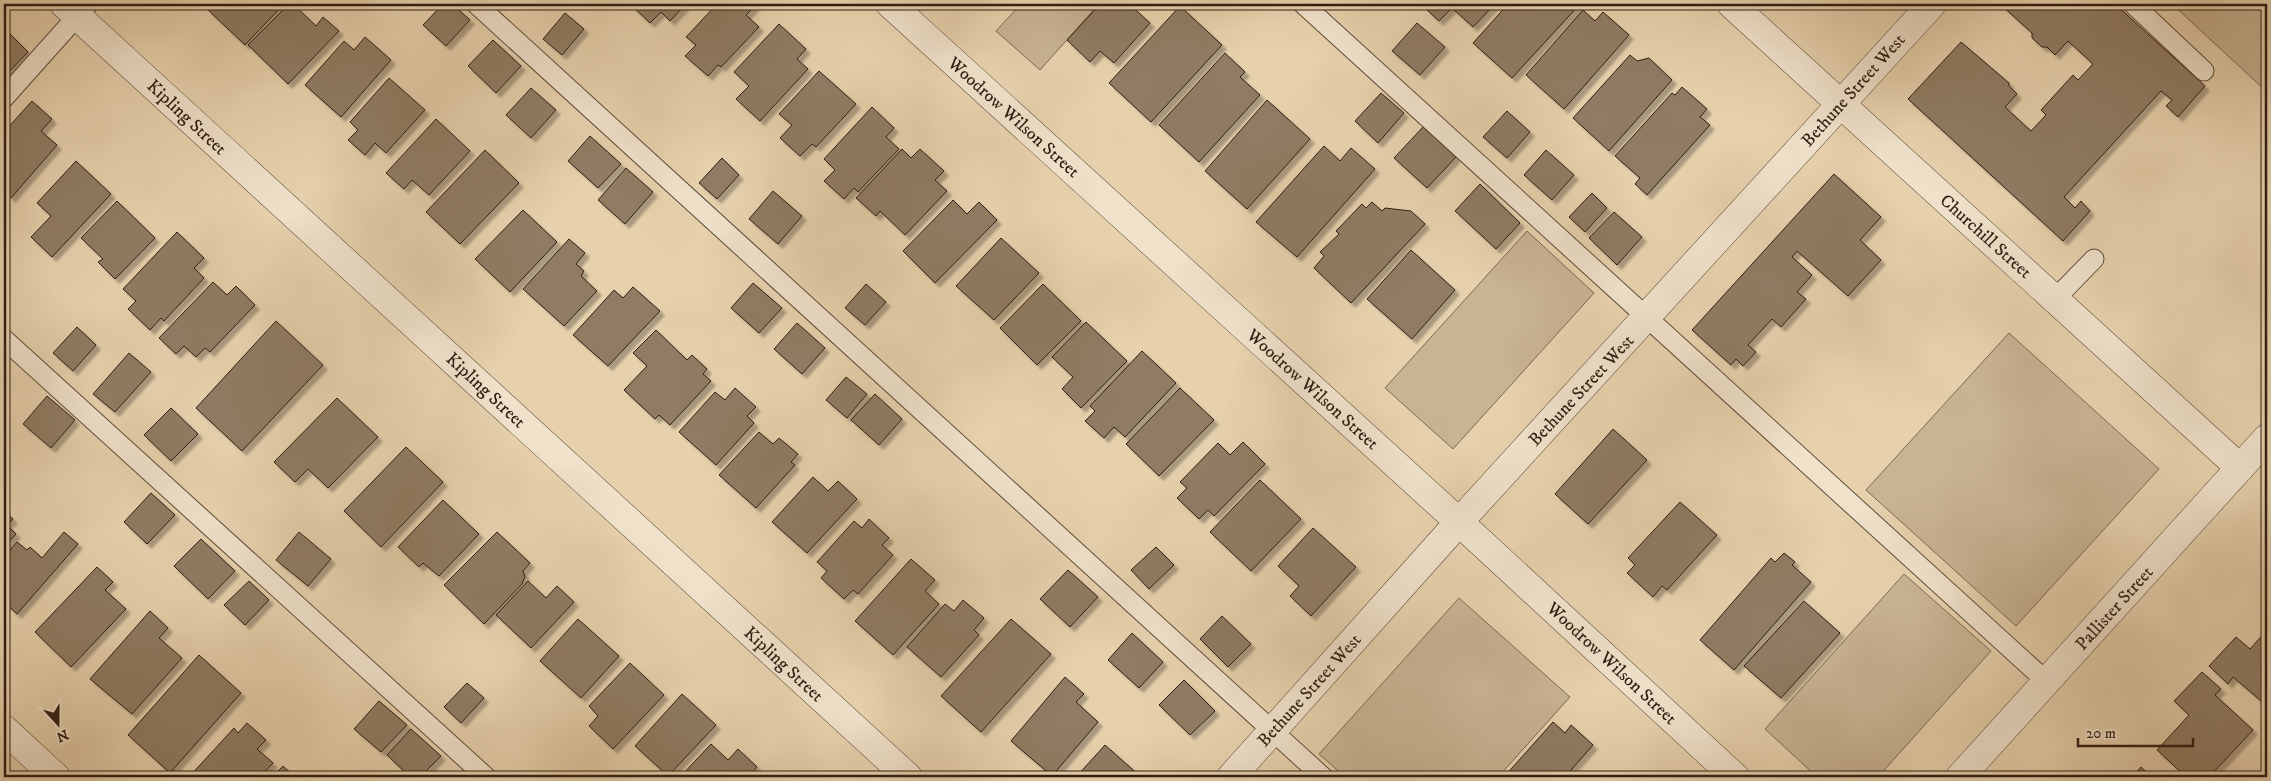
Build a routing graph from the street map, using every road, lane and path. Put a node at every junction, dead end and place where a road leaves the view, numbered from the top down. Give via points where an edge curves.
1 (476, 4) edge
2 (890, 4) edge
3 (1303, 4) edge
4 (1731, 4) edge
5 (1932, 4) edge
6 (2134, 4) edge
7 (77, 8) edge
8 (2204, 71) dead end
9 (4, 98) edge
10 (1841, 104) junction
11 (2094, 259) dead end
12 (2055, 300) junction
13 (1648, 318) junction
14 (4, 338) edge
15 (2267, 438) edge
16 (2240, 468) junction
17 (1459, 522) junction
18 (2047, 682) junction
19 (4, 729) edge
20 (1272, 732) junction
21 (46, 774) edge
22 (486, 777) edge
23 (908, 777) edge
24 (1232, 777) edge
25 (1323, 777) edge
26 (1735, 777) edge
27 (1960, 777) edge

1 - 20 lane
2 - 17 street, Woodrow Wilson Street
3 - 13 lane
4 - 10 street, Churchill Street
5 - 10 street, Bethune Street West
6 - 8 lane
7 - 9 lane
7 - 23 street, Kipling Street
10 - 12 street, Churchill Street
10 - 13 street, Bethune Street West
11 - 12 lane
12 - 16 street, Churchill Street
13 - 17 street, Bethune Street West
13 - 18 lane
14 - 22 lane
15 - 16 street, Pallister Street
16 - 18 street, Pallister Street
17 - 20 street, Bethune Street West
17 - 26 street, Woodrow Wilson Street
18 - 27 street, Pallister Street
19 - 21 street
20 - 24 street, Bethune Street West
20 - 25 lane

